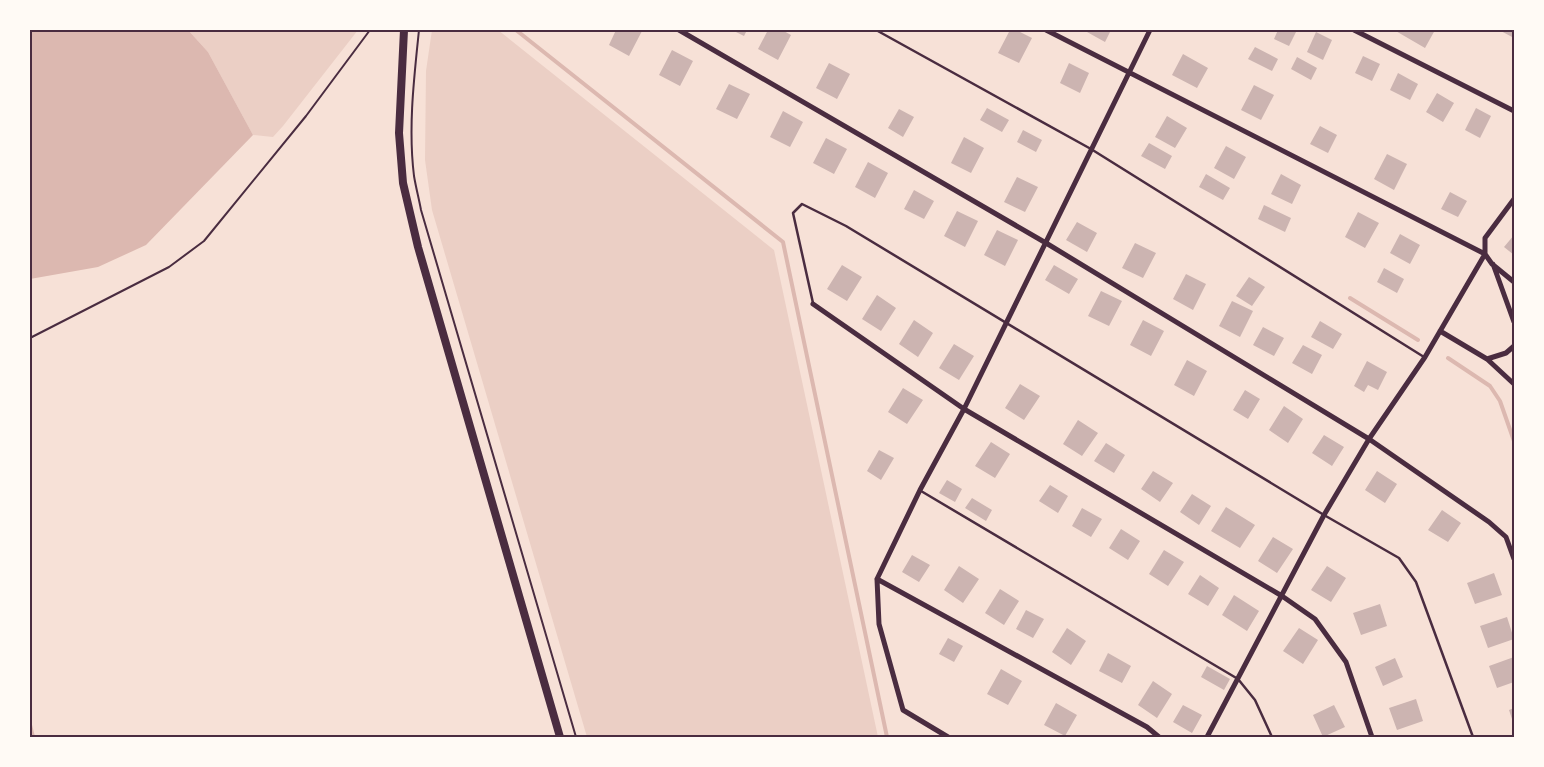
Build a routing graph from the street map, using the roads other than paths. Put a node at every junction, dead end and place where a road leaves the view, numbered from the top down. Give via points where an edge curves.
1 (404, 30) edge
2 (679, 30) edge
3 (876, 30) edge
4 (1046, 30) edge
5 (1150, 30) edge
6 (1354, 30) edge
7 (1129, 72) junction
8 (1514, 111) edge
9 (1091, 149) junction
10 (1514, 199) edge
11 (1046, 243) junction
12 (1485, 254) junction
13 (1492, 264) junction
14 (1514, 282) edge
15 (813, 304) joint
16 (1514, 322) edge
17 (1005, 323) junction
18 (1440, 331) junction
19 (1514, 346) edge
20 (1425, 357) junction
21 (1487, 359) junction
22 (1514, 384) edge
23 (964, 409) junction
24 (1370, 439) junction
25 (920, 490) junction
26 (1324, 515) junction
27 (1514, 559) edge
28 (877, 579) junction
29 (1282, 596) junction
30 (1238, 680) junction
31 (560, 737) edge
32 (948, 737) edge
33 (1159, 737) edge
34 (1207, 737) edge
35 (1272, 737) edge
36 (1372, 737) edge
37 (1473, 737) edge

1 - 31 main road via 398,134 403,183 418,247
2 - 11 street
3 - 9 lane
4 - 7 street
5 - 7 street
6 - 8 street
7 - 9 street
7 - 12 street
9 - 11 street
9 - 20 lane
10 - 12 street via 1485,238
11 - 17 street
11 - 24 street
12 - 13 street
12 - 18 street
13 - 14 street
13 - 16 street
15 - 17 lane via 792,213 802,204 846,226
15 - 23 street
17 - 23 street
17 - 26 lane
18 - 20 street
18 - 21 street
19 - 21 street via 1506,353
20 - 24 street
21 - 22 street
23 - 25 street
23 - 29 street
24 - 26 street
24 - 27 street via 1489,522 1506,538
25 - 28 street
25 - 30 lane
26 - 29 street
26 - 37 lane via 1399,558 1416,582
28 - 32 street via 879,624 903,710
28 - 33 street via 1147,727
29 - 30 street
29 - 36 street via 1315,620 1346,662
30 - 34 street
30 - 35 lane via 1254,700

